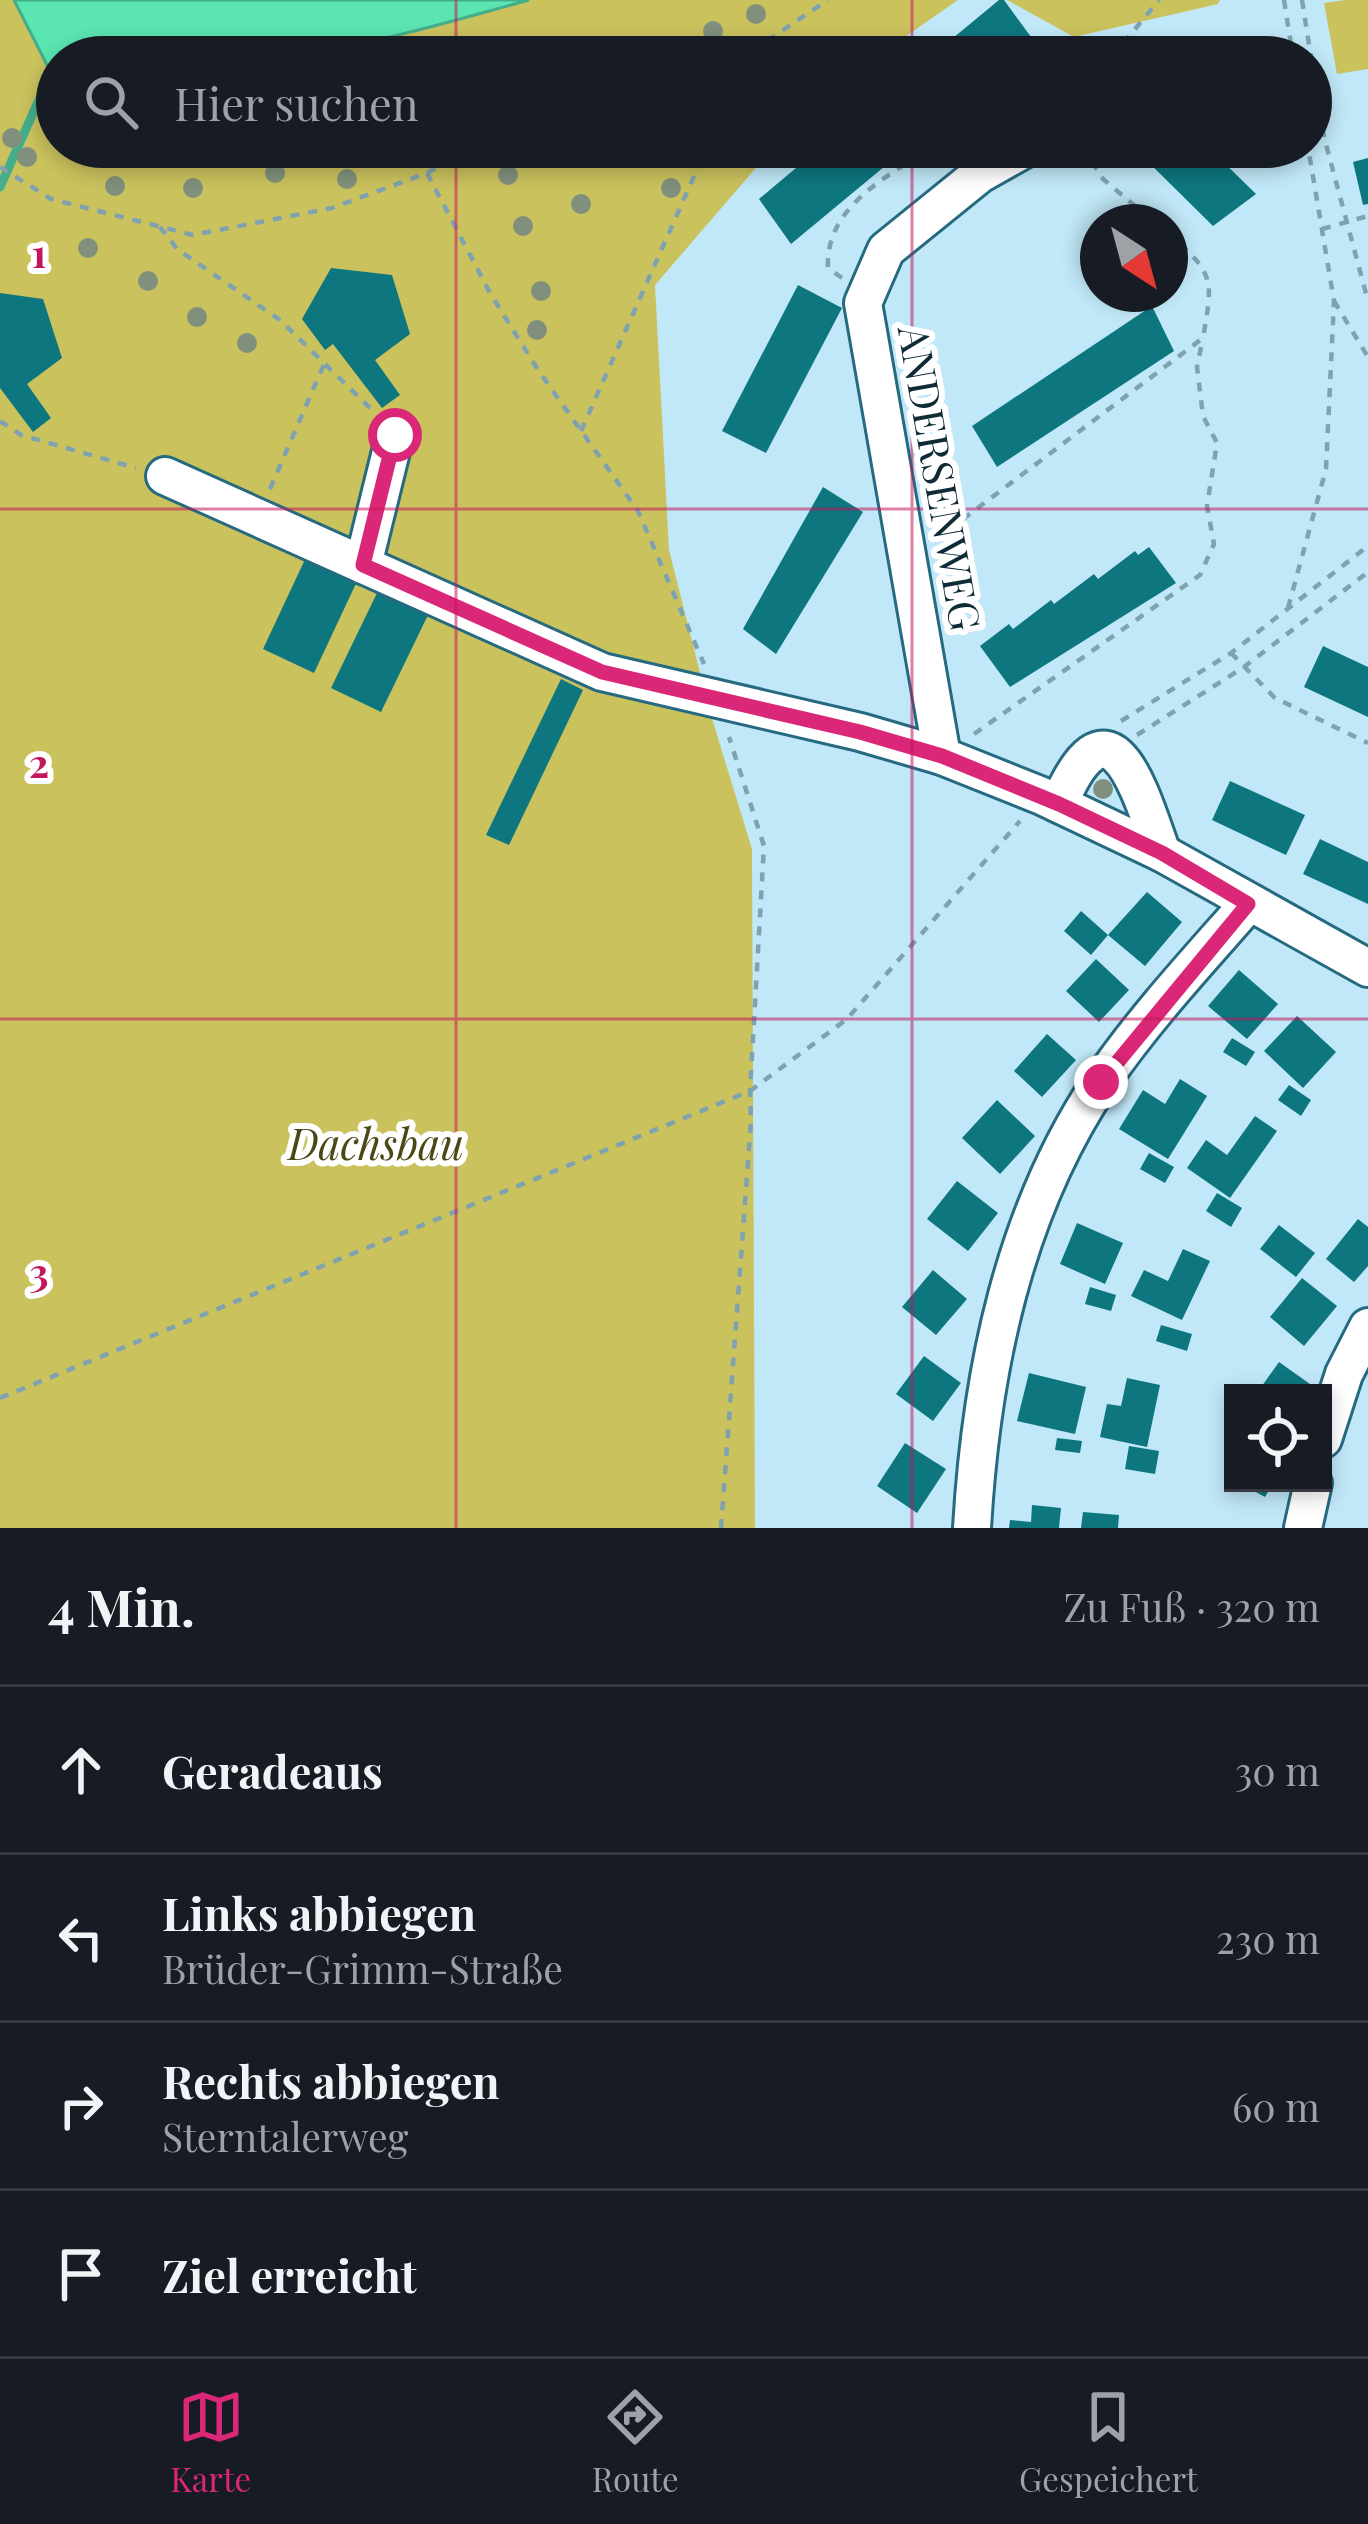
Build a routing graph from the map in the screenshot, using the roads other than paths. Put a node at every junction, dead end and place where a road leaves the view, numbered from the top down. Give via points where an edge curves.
1 (991, 168) edge
2 (395, 435) road end
3 (165, 476) road end
4 (363, 565) junction
5 (942, 756) junction
6 (1051, 800) junction
7 (1162, 853) junction
8 (1248, 904) junction
9 (1368, 968) edge
10 (1368, 1327) edge
11 (1332, 1411) edge
12 (1311, 1492) edge
13 (972, 1528) edge
14 (1303, 1528) edge

1 - 5 street, ANDERSENWEG via 886,250 863,304
2 - 4 street
3 - 4 street
4 - 5 street via 602,672
5 - 6 street
6 - 7 street
6 - 7 street via 1118,739
7 - 8 street
8 - 9 street
8 - 13 street via 1101,1082 1045,1184 1012,1276 982,1408
10 - 11 street
12 - 14 street

